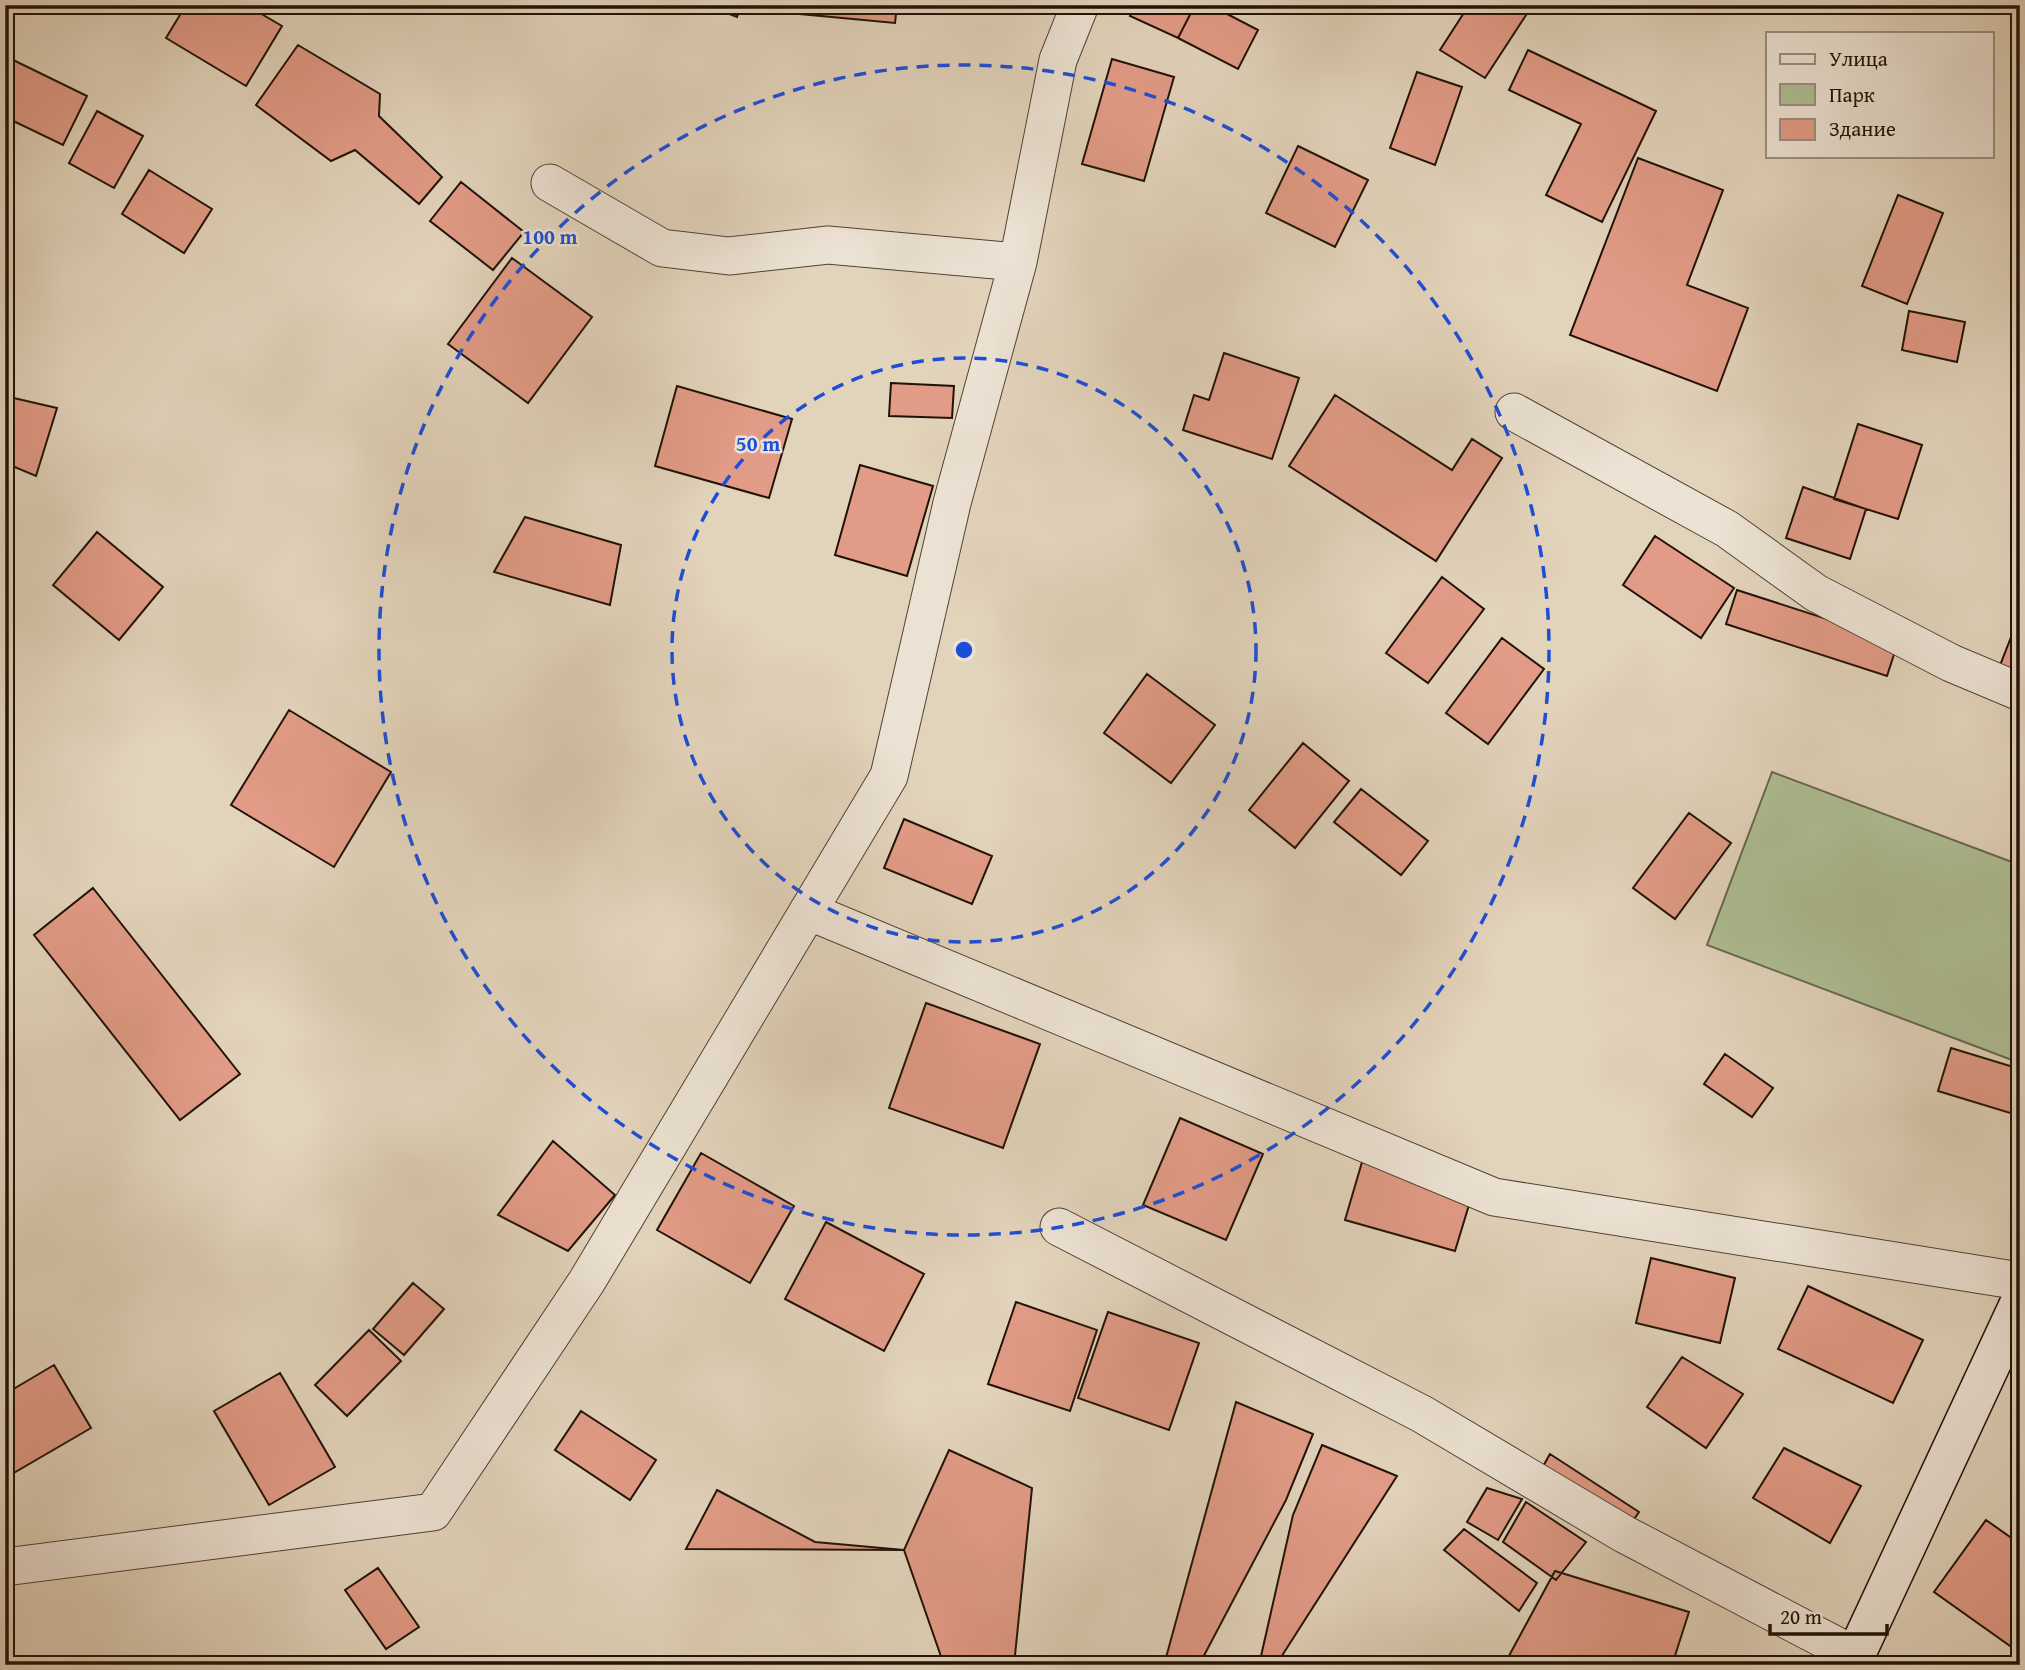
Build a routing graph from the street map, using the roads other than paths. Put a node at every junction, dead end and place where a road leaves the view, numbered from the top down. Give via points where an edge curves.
1 (1080, 5) edge
2 (550, 183) dead end
3 (1018, 262) junction
4 (1514, 412) dead end
5 (2020, 692) edge
6 (808, 911) junction
7 (1059, 1227) dead end
8 (2020, 1281) edge
9 (2020, 1302) edge
10 (5, 1567) edge
11 (1853, 1661) edge

1 - 3 street via 1058,60
2 - 3 street via 662,248 729,256 828,244
3 - 6 street via 952,503 889,776
4 - 5 street via 1727,528 1816,593 1951,663
6 - 8 street via 1494,1196
6 - 10 street via 587,1281 433,1512
7 - 11 street via 1422,1415
9 - 11 street

